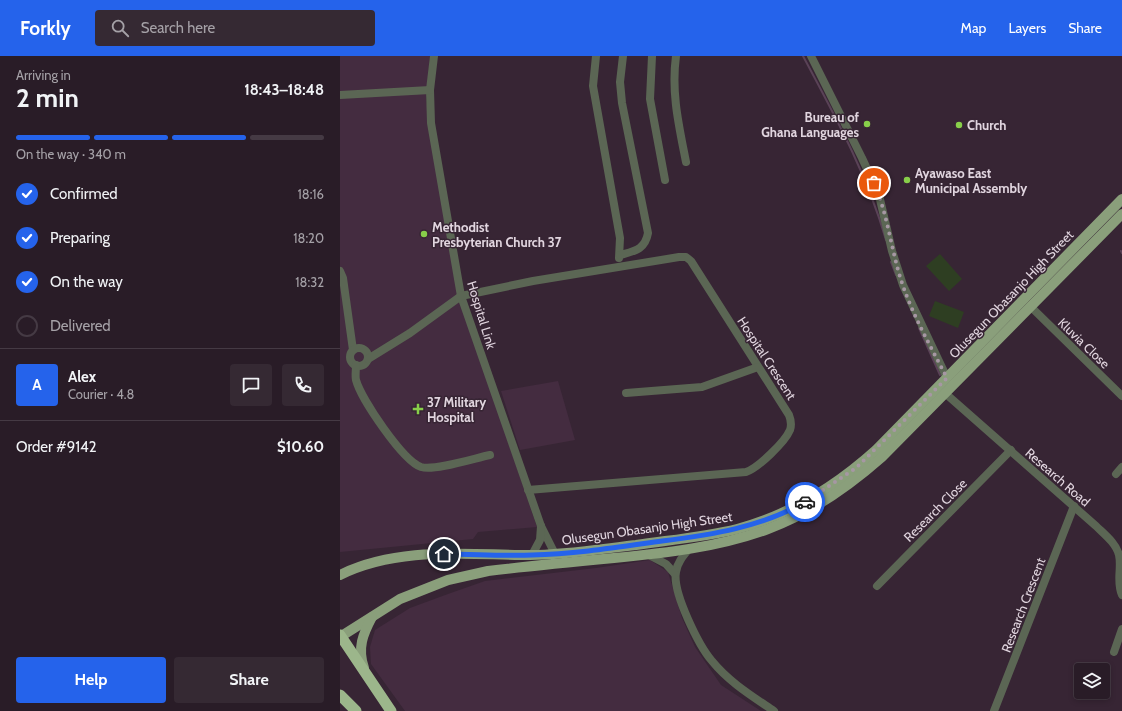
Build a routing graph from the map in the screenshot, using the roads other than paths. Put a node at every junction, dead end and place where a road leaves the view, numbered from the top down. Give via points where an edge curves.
1 (434, 56) edge
2 (596, 56) edge
3 (623, 56) edge
4 (652, 56) edge
5 (676, 56) edge
6 (811, 56) edge
7 (430, 90) junction
8 (340, 95) edge
9 (686, 162) dead end
10 (665, 180) dead end
11 (1122, 200) edge
12 (1122, 214) edge
13 (620, 255) junction
14 (617, 267) junction
15 (340, 272) edge
16 (461, 296) junction
17 (1030, 306) junction
18 (353, 350) junction
19 (368, 359) junction
20 (356, 365) junction
21 (758, 367) junction
22 (947, 378) junction
23 (626, 393) dead end
24 (946, 394) junction
25 (1122, 396) edge
26 (1011, 450) junction
27 (490, 455) dead end
28 (1122, 467) edge
29 (1116, 474) dead end
30 (528, 490) junction
31 (1074, 506) junction
32 (541, 526) junction
33 (689, 549) junction
34 (556, 554) junction
35 (647, 554) junction
36 (532, 555) junction
37 (360, 565) junction
38 (340, 571) edge
39 (675, 574) junction
40 (340, 575) edge
41 (877, 586) dead end
42 (1122, 595) edge
43 (373, 615) junction
44 (1122, 629) edge
45 (340, 636) edge
46 (1114, 652) dead end
47 (367, 675) junction
48 (341, 697) edge
49 (356, 711) edge
50 (391, 711) edge
51 (774, 711) edge
52 (994, 711) edge

1 - 7 street, Hospital Link
2 - 13 street via 593,86 620,238
3 - 13 street via 620,82 622,103 648,234 641,248
4 - 10 street via 650,100
5 - 9 street via 673,78 675,107
6 - 22 street via 879,196 903,285
7 - 8 street
7 - 16 street, Hospital Link via 432,131
11 - 22 main road, Olusegun Obasanjo High Street
12 - 17 main road, Olusegun Obasanjo High Street
13 - 14 street
14 - 16 street, Hospital Crescent
14 - 21 street, Hospital Crescent via 686,257
15 - 18 street
16 - 19 street via 410,333
16 - 30 street, Hospital Link
17 - 24 main road, Olusegun Obasanjo High Street
17 - 25 street, Kluvia Close
18 - 19 street via 364,349
18 - 20 street via 350,358
19 - 20 street via 363,365
20 - 27 street via 356,380 377,420 415,464 432,468
21 - 23 street via 702,387
21 - 30 street, Hospital Crescent via 792,423 787,436 752,470 741,473
22 - 34 main road, Olusegun Obasanjo High Street via 856,468 785,512 737,529 690,538
24 - 26 street, Research Road
24 - 33 main road, Olusegun Obasanjo High Street via 862,475 822,503 768,529
26 - 31 street, Research Road
26 - 41 street, Research Close
28 - 29 street
30 - 32 street, Hospital Link
31 - 42 street, Research Road via 1116,547 1120,556 1118,583
31 - 52 street, Research Crescent
32 - 34 street, Hospital Link
32 - 36 street via 540,540
33 - 35 main road, Olusegun Obasanjo High Street
33 - 39 street via 680,559
34 - 36 main road, Olusegun Obasanjo High Street
35 - 39 street, Olusegun Obasanjo High Street via 666,564
35 - 43 main road, Olusegun Obasanjo High Street via 459,576 400,599
36 - 37 main road, Olusegun Obasanjo High Street via 431,554
37 - 38 main road
37 - 40 main road, Olusegun Obasanjo High Street
39 - 51 street via 681,602 693,633 704,650 728,678
43 - 45 main road, Olusegun Obasanjo High Street
43 - 47 main road via 360,644 361,658
44 - 46 street
45 - 47 highway
47 - 50 highway
48 - 49 highway

